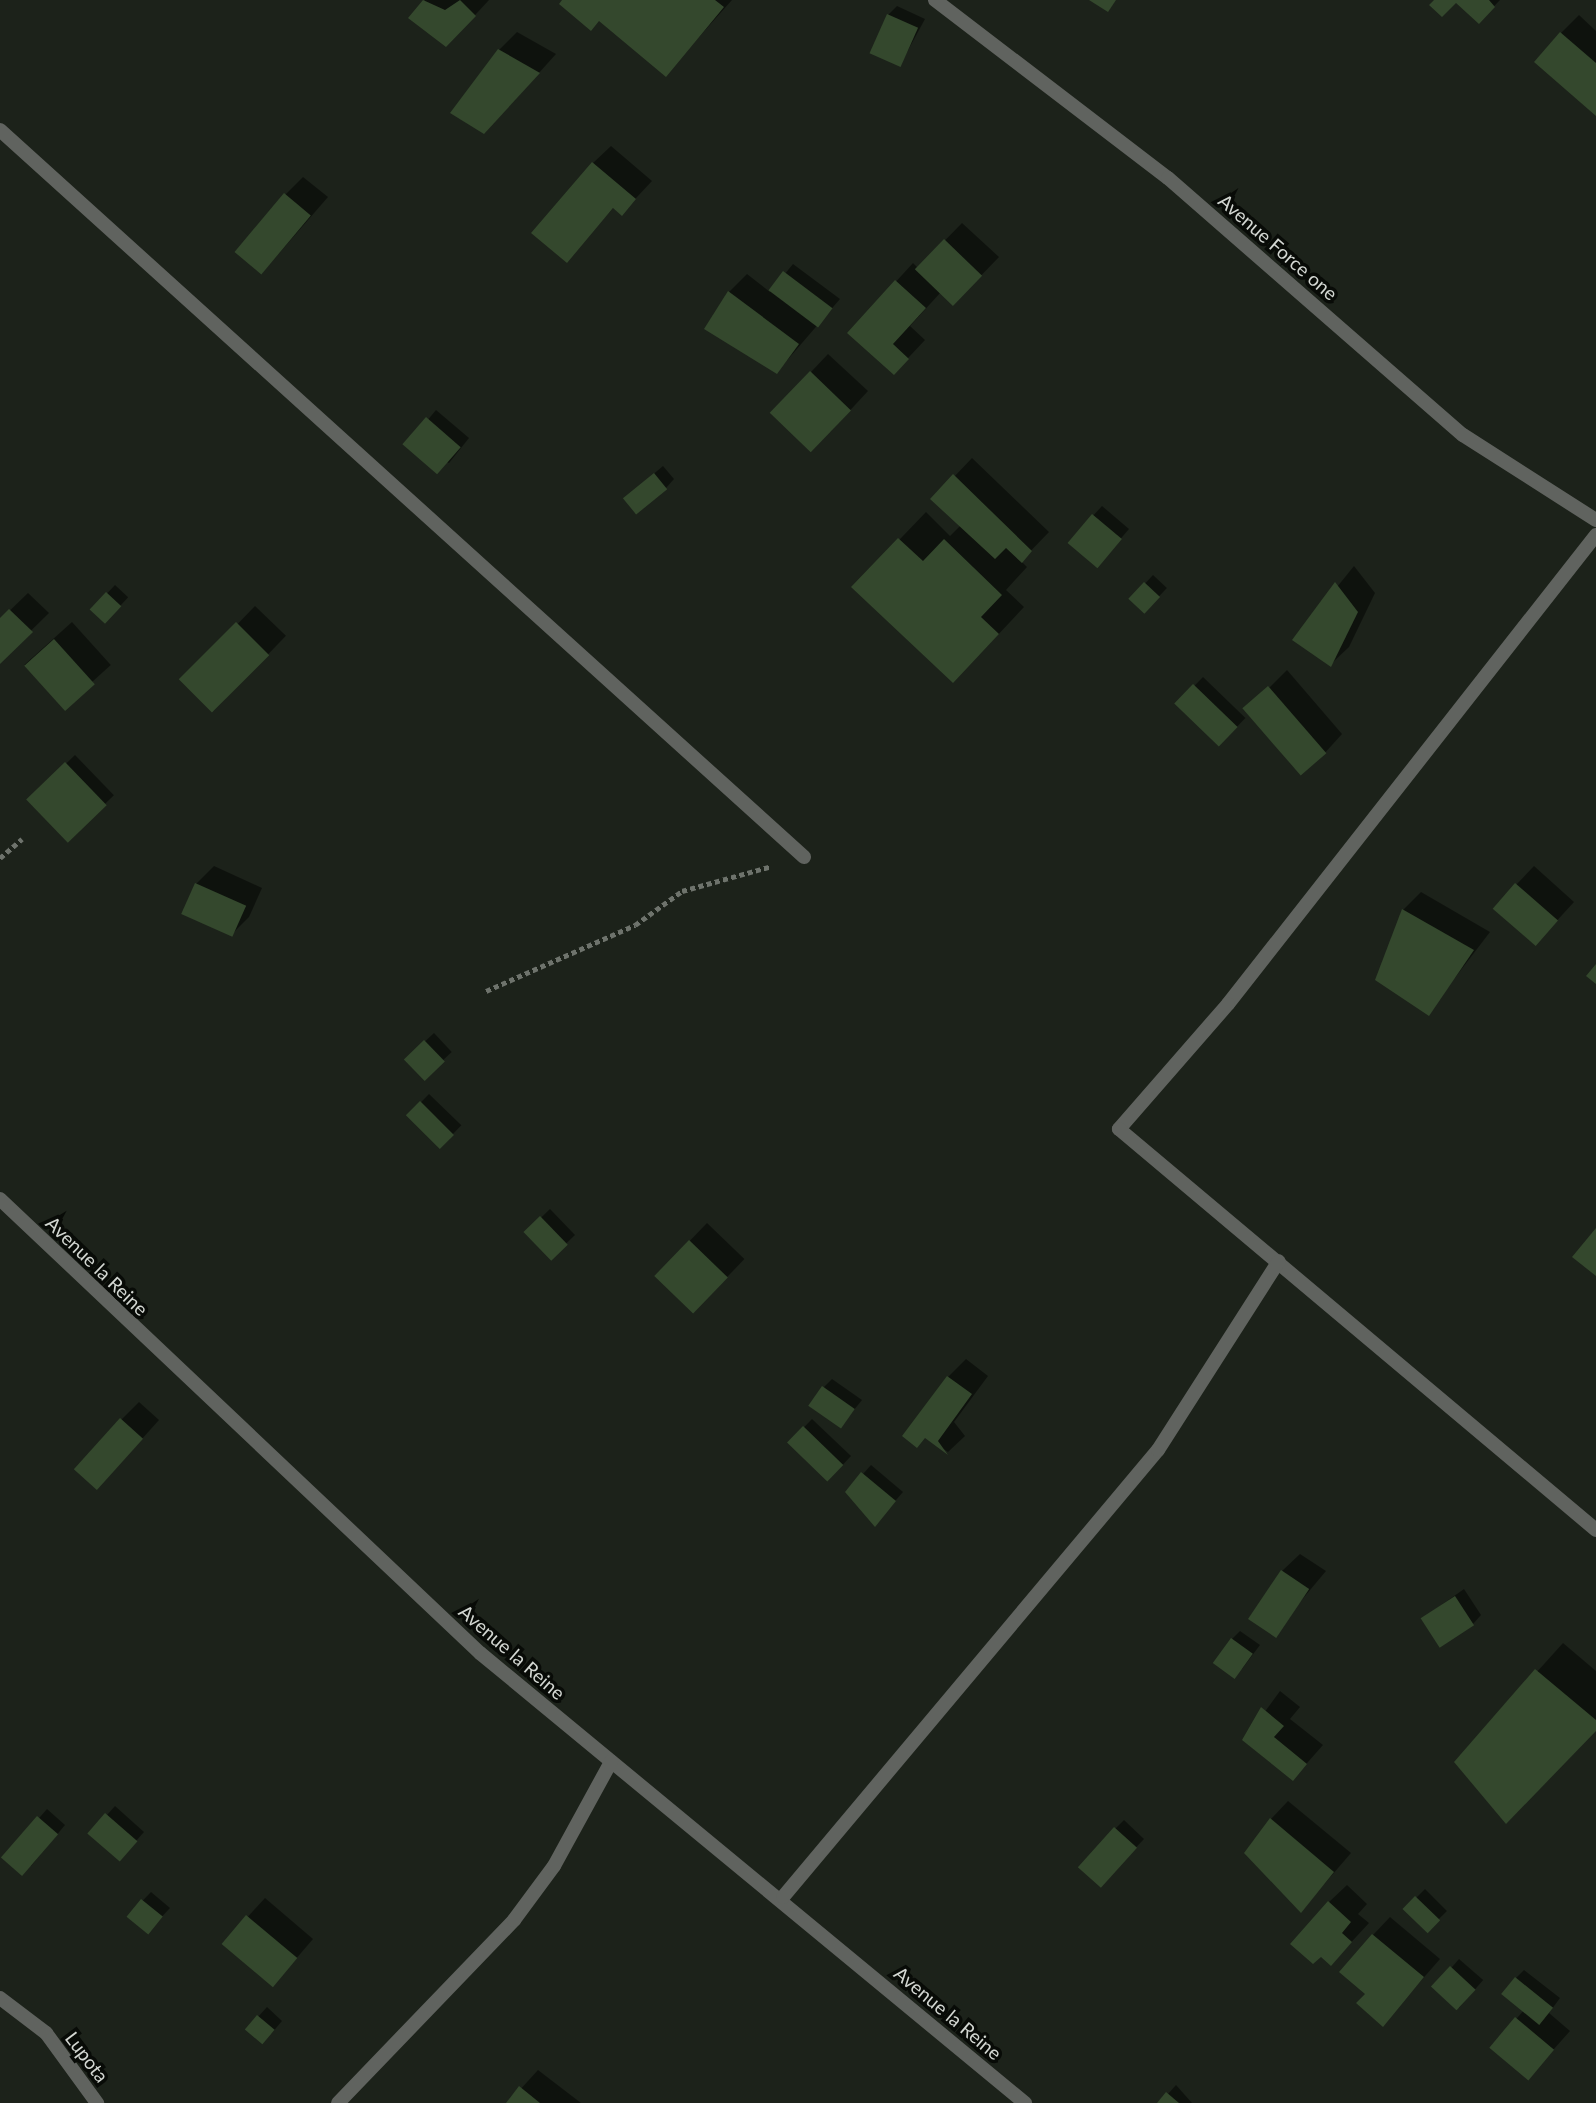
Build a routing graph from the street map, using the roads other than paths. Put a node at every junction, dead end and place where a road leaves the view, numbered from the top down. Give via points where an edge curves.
1 (935, 0) edge
2 (0, 130) edge
3 (1596, 520) edge
4 (1596, 535) edge
5 (803, 857) road end
6 (0, 1199) edge
7 (1279, 1261) junction
8 (1596, 1530) edge
9 (611, 1762) junction
10 (783, 1897) junction
11 (0, 1998) edge
12 (97, 2103) edge
13 (338, 2103) edge
14 (1025, 2103) edge

1 - 3 street, Avenue Force one via 1168,178 1463,435
2 - 5 street
4 - 7 street via 1228,1004 1119,1129
6 - 9 street, Avenue la Reine via 480,1653
7 - 8 street
7 - 10 street via 1158,1450
9 - 10 street, Avenue la Reine
9 - 13 street via 554,1866 514,1920
10 - 14 street, Avenue la Reine
11 - 12 street, Lupota via 46,2033

